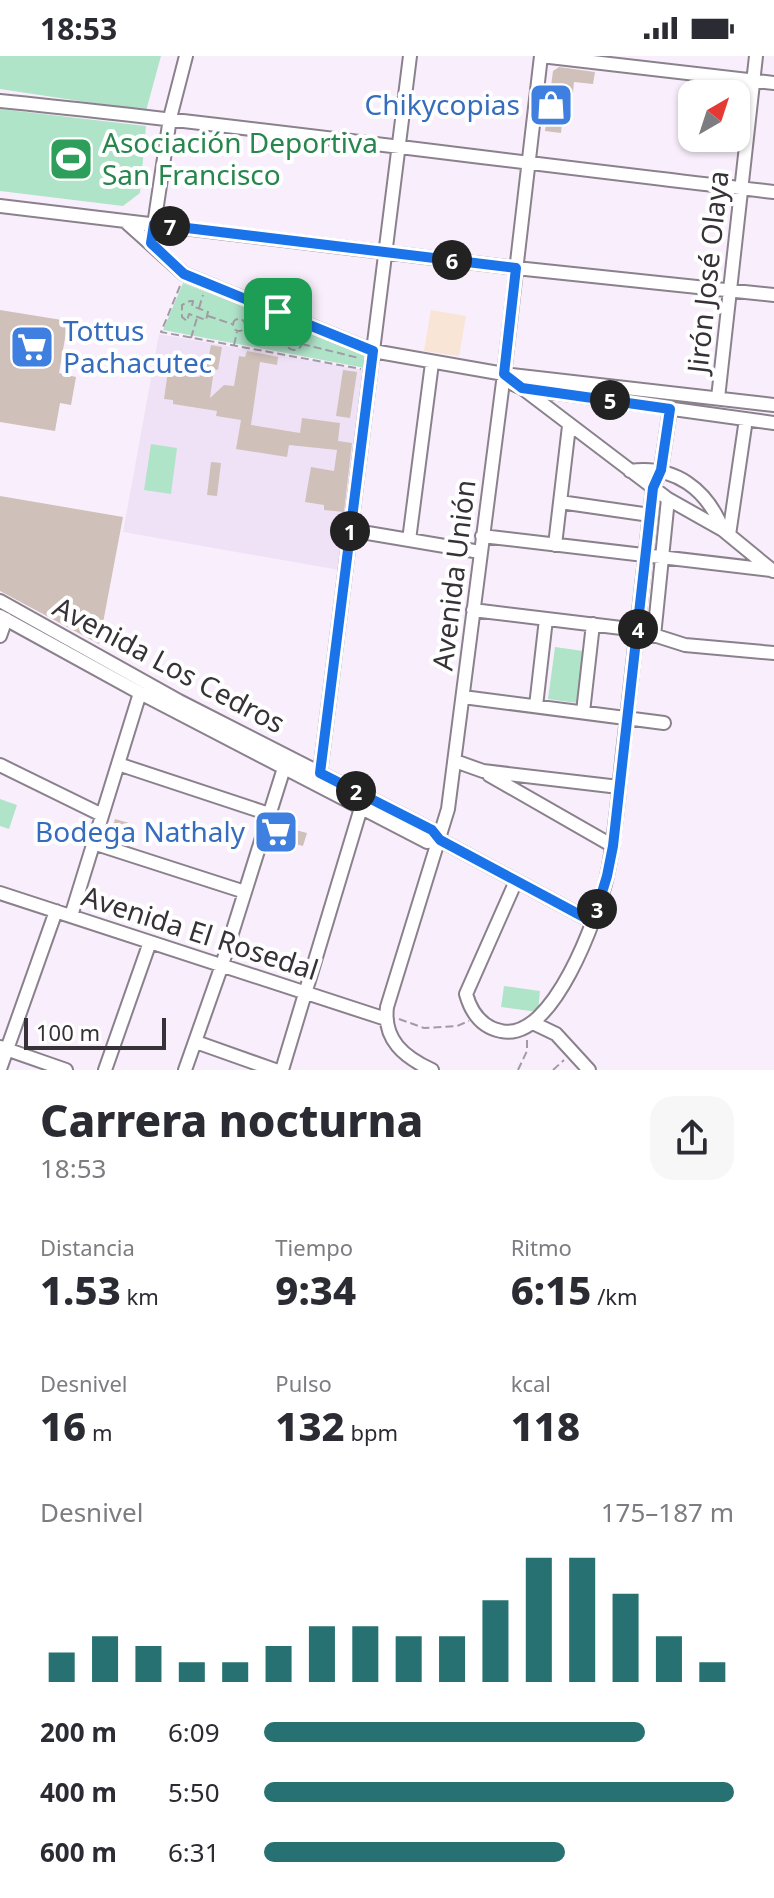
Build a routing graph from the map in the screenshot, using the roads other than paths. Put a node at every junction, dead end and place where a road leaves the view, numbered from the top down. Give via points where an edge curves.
1 (186, 56) edge
2 (410, 56) edge
3 (541, 56) edge
4 (756, 56) edge
5 (752, 81) junction
6 (774, 83) edge
7 (0, 101) edge
8 (170, 118) junction
9 (398, 146) junction
10 (528, 164) junction
11 (741, 188) junction
12 (774, 192) edge
13 (0, 206) edge
14 (124, 221) junction
15 (154, 224) junction
16 (151, 243) junction
17 (385, 251) junction
18 (516, 268) junction
19 (731, 291) junction
20 (774, 295) edge
21 (370, 355) junction
22 (432, 363) junction
23 (504, 374) junction
24 (522, 388) junction
25 (718, 398) junction
26 (774, 405) edge
27 (670, 409) junction
28 (746, 419) junction
29 (774, 423) edge
30 (569, 426) junction
31 (661, 470) junction
32 (630, 471) junction
33 (653, 488) junction
34 (668, 499) junction
35 (560, 502) junction
36 (650, 515) junction
37 (350, 530) junction
38 (726, 533) junction
39 (482, 536) junction
40 (409, 540) junction
41 (555, 545) junction
42 (480, 552) junction
43 (646, 555) junction
44 (662, 557) junction
45 (774, 571) edge
46 (0, 601) edge
47 (473, 610) junction
48 (3, 618) edge
49 (546, 619) junction
50 (593, 624) junction
51 (638, 630) junction
52 (0, 636) edge
53 (654, 636) junction
54 (774, 653) edge
55 (140, 693) junction
56 (463, 697) junction
57 (536, 706) junction
58 (583, 712) junction
59 (627, 718) junction
60 (664, 723) dead end
61 (455, 761) junction
62 (118, 764) junction
63 (0, 765) edge
64 (284, 768) junction
65 (483, 771) junction
66 (320, 773) junction
67 (619, 787) junction
68 (361, 808) junction
69 (269, 814) junction
70 (102, 815) junction
71 (440, 840) junction
72 (93, 843) junction
73 (613, 846) junction
74 (516, 881) junction
75 (245, 892) junction
76 (0, 893) edge
77 (56, 911) junction
78 (71, 916) junction
79 (593, 922) junction
80 (150, 942) junction
81 (222, 965) junction
82 (305, 992) junction
83 (386, 1019) junction
84 (529, 1026) junction
85 (196, 1042) junction
86 (4, 1048) edge
87 (0, 1069) edge
88 (66, 1070) edge
89 (105, 1070) edge
90 (185, 1070) edge
91 (275, 1070) edge
92 (282, 1070) edge
93 (432, 1070) edge
94 (589, 1070) edge

1 - 8 street
2 - 9 street
3 - 5 street
3 - 10 street, Avenida Unión
4 - 5 street, Jirón José Olaya
5 - 6 street
5 - 11 street, Jirón José Olaya
7 - 8 street
8 - 9 street
8 - 15 street
9 - 10 street
9 - 17 street
10 - 11 street
10 - 18 street, Avenida Unión
11 - 12 street
11 - 19 street, Jirón José Olaya
13 - 14 street
14 - 15 street
14 - 16 street
15 - 16 street
15 - 17 street
16 - 21 street via 184,274
17 - 18 street
17 - 21 street
18 - 19 street
18 - 23 street, Avenida Unión
19 - 20 street
19 - 25 street, Jirón José Olaya
21 - 22 street
21 - 37 street
22 - 23 street
22 - 40 street
23 - 24 street
23 - 25 street
23 - 39 street, Avenida Unión
24 - 27 street
24 - 30 street
25 - 26 street
27 - 28 street
27 - 31 street
28 - 29 street
28 - 38 street
30 - 32 street
30 - 35 street
31 - 32 street
31 - 33 street
31 - 38 street via 705,498
32 - 33 street
33 - 34 street
33 - 36 street
34 - 38 street
34 - 44 street
35 - 36 street
35 - 41 street
36 - 43 street
37 - 40 street
37 - 66 street
38 - 45 street
39 - 41 street
39 - 42 street, Avenida Unión
40 - 42 street
41 - 43 street
42 - 47 street, Avenida Unión
43 - 44 street
43 - 51 street
44 - 45 street
44 - 53 street
46 - 66 street, Avenida Los Cedros
47 - 49 street
47 - 56 street, Avenida Unión
48 - 52 street
48 - 55 street, Avenida Los Cedros
49 - 50 street
49 - 57 street
50 - 51 street
50 - 58 street
51 - 53 street
51 - 59 street
53 - 54 street via 685,645
55 - 62 street
55 - 64 street, Avenida Los Cedros
56 - 57 street
56 - 61 street, Avenida Unión
57 - 58 street
58 - 59 street
59 - 60 street
59 - 67 street
61 - 65 street
61 - 71 street, Avenida Unión
62 - 69 street
62 - 70 street
63 - 70 street
64 - 68 street, Avenida Los Cedros
64 - 69 street
65 - 67 street
65 - 73 street
66 - 71 street, Avenida Los Cedros via 432,830
67 - 73 street
68 - 71 street, Avenida Los Cedros via 427,842
68 - 82 street
69 - 75 street
70 - 72 street
71 - 74 street, Avenida Los Cedros
71 - 83 street, Avenida Unión
72 - 75 street
72 - 78 street
73 - 79 street
74 - 79 street, Avenida Los Cedros
74 - 84 street via 466,994 477,1018 488,1027 504,1032
75 - 81 street
76 - 77 street, Avenida El Rosedal
77 - 78 street, Avenida El Rosedal
77 - 86 street
78 - 80 street, Avenida El Rosedal
79 - 84 street via 547,1011
80 - 81 street, Avenida El Rosedal
80 - 89 street
81 - 82 street, Avenida El Rosedal
81 - 85 street
82 - 83 street, Avenida El Rosedal
82 - 92 street
83 - 93 street via 394,1044
84 - 94 street via 556,1034
85 - 90 street
85 - 91 street
86 - 87 street
86 - 88 street

